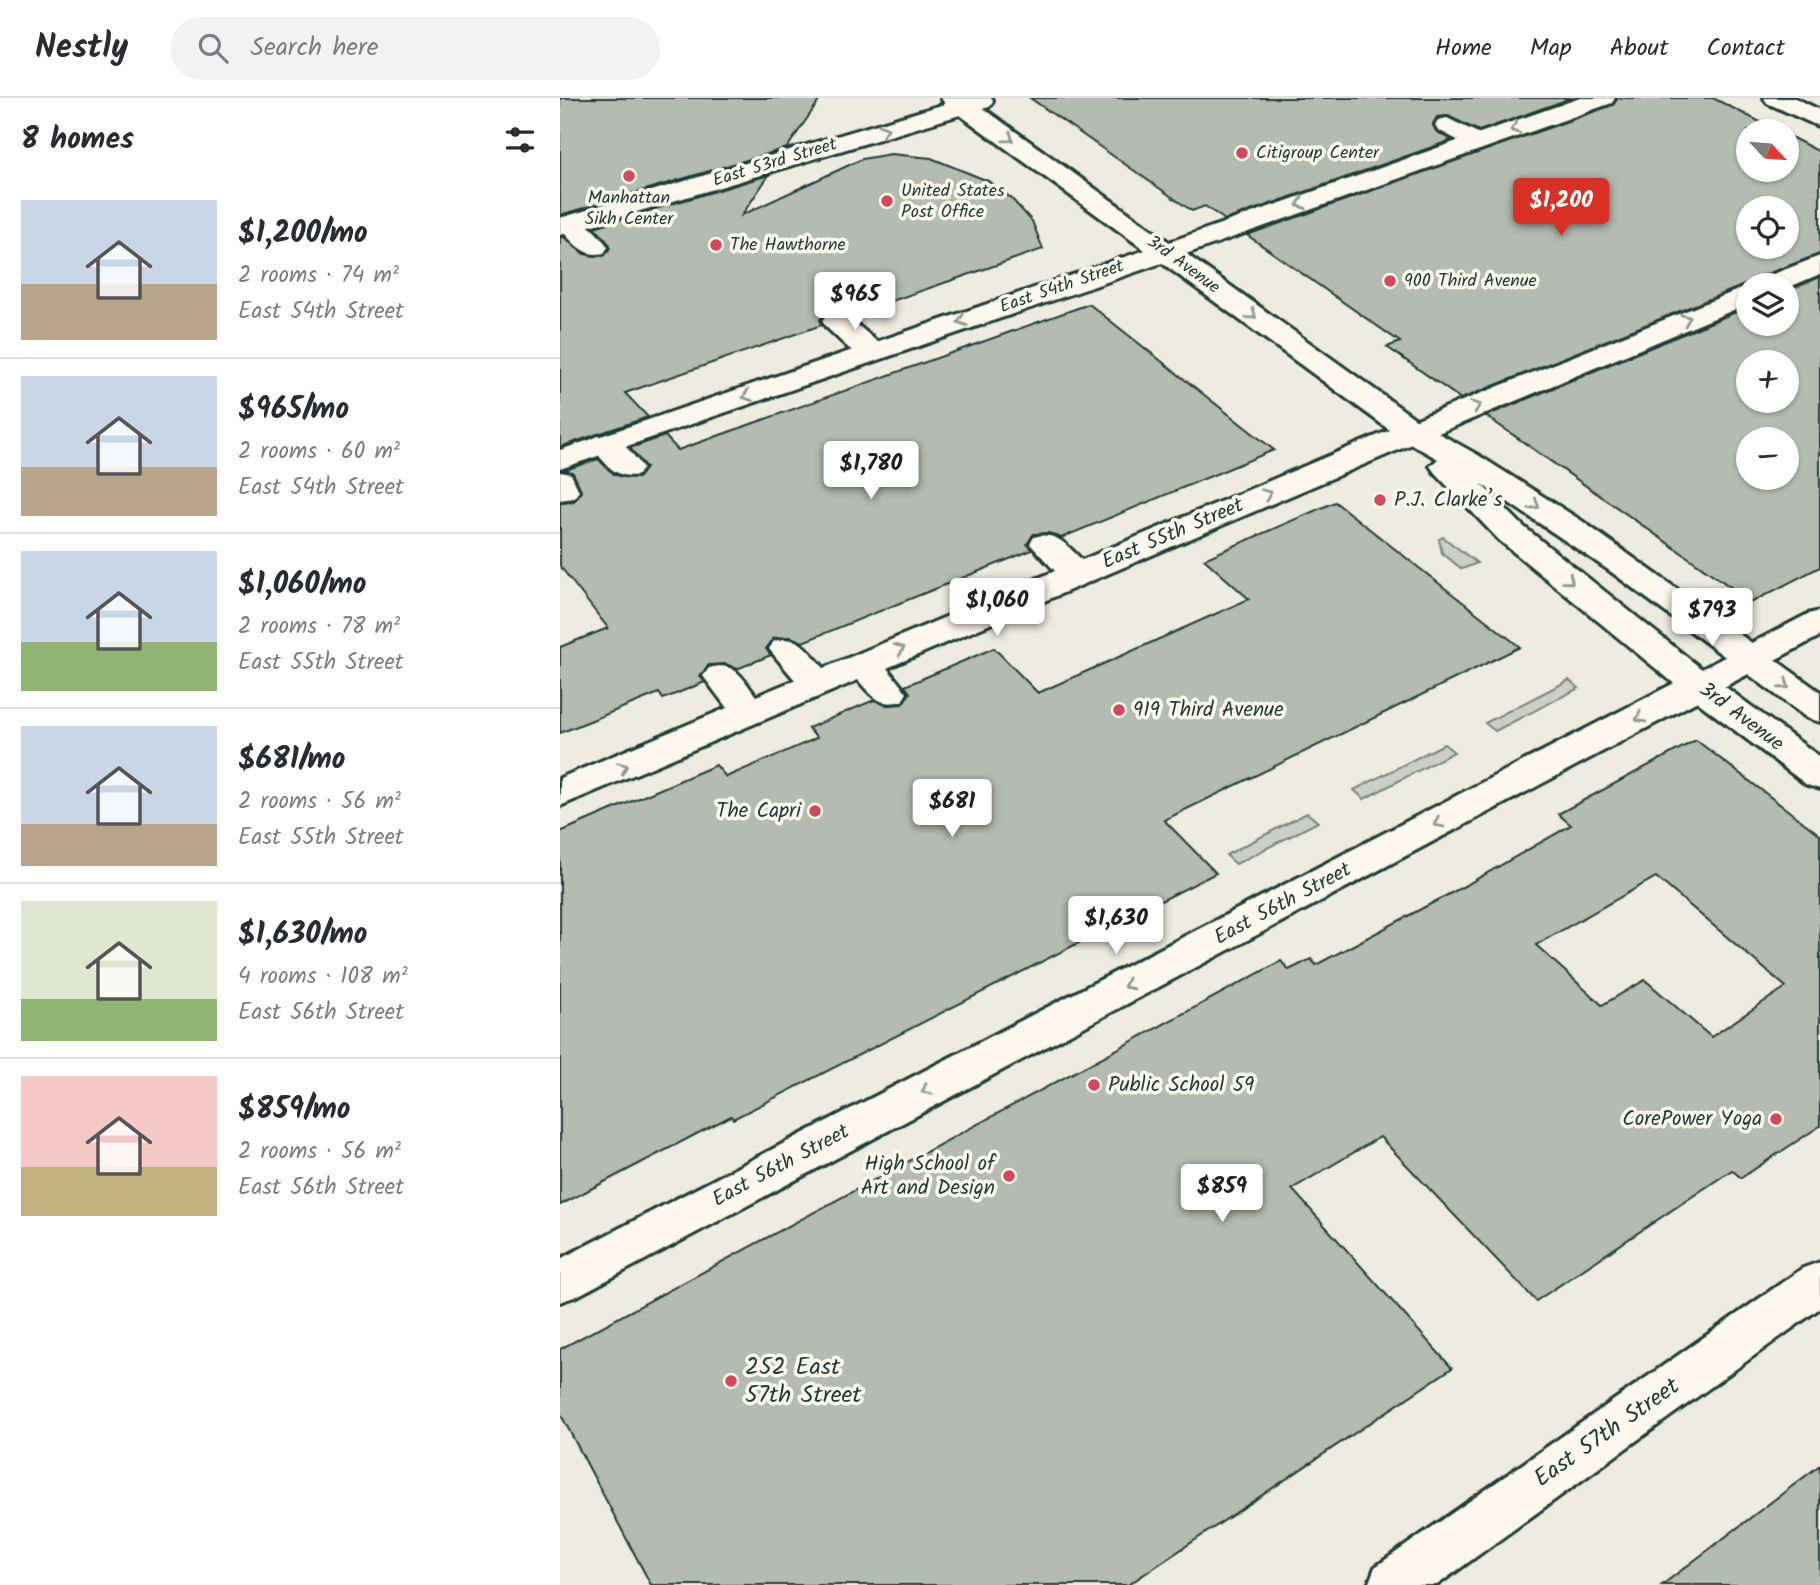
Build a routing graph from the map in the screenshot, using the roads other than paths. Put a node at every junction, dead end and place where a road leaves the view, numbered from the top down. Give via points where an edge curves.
1 (1603, 98) edge
2 (1776, 98) edge
3 (969, 101) edge
4 (1820, 120) edge
5 (1447, 125) dead end
6 (1477, 142) junction
7 (565, 226) edge
8 (594, 247) dead end
9 (1166, 252) junction
10 (1820, 264) edge
11 (1799, 273) edge
12 (1736, 299) edge
13 (836, 321) dead end
14 (872, 352) junction
15 (1413, 432) junction
16 (606, 444) junction
17 (627, 468) dead end
18 (561, 477) edge
19 (1046, 544) dead end
20 (1077, 574) junction
21 (1820, 622) edge
22 (786, 649) dead end
23 (1750, 659) junction
24 (864, 665) junction
25 (721, 676) dead end
26 (819, 684) junction
27 (1700, 686) junction
28 (889, 693) dead end
29 (1820, 710) edge
30 (750, 713) junction
31 (1820, 776) edge
32 (560, 793) edge
33 (560, 1282) edge
34 (1820, 1282) edge
35 (1394, 1585) edge

1 -> 6 main road, East 54th Street
2 - 4 main road
7 -> 3 main road, East 53rd Street
3 -> 9 main road, 3rd Avenue
5 - 6 main road
6 -> 9 main road, East 54th Street
7 - 8 main road
9 -> 14 main road, East 54th Street
9 -> 15 main road, 3rd Avenue
10 - 11 main road
15 -> 12 main road, East 55th Street
13 - 14 main road
14 -> 16 main road, East 54th Street
20 -> 15 main road, East 55th Street
15 -> 23 main road, 3rd Avenue via 1554,517
15 -> 27 main road, 3rd Avenue via 1511,533
16 - 17 main road
16 - 18 main road, East 54th Street
19 - 20 main road
24 -> 20 main road, East 55th Street
21 - 23 main road, East 56th Street
22 - 26 main road
23 - 27 main road, East 56th Street
23 -> 29 main road, 3rd Avenue
24 - 26 main road, East 55th Street
24 - 28 main road
25 - 30 main road
26 - 30 main road, East 55th Street
27 - 31 main road, 3rd Avenue
27 -> 33 main road, East 56th Street
32 -> 30 main road, East 55th Street
34 - 35 main road, East 57th Street

